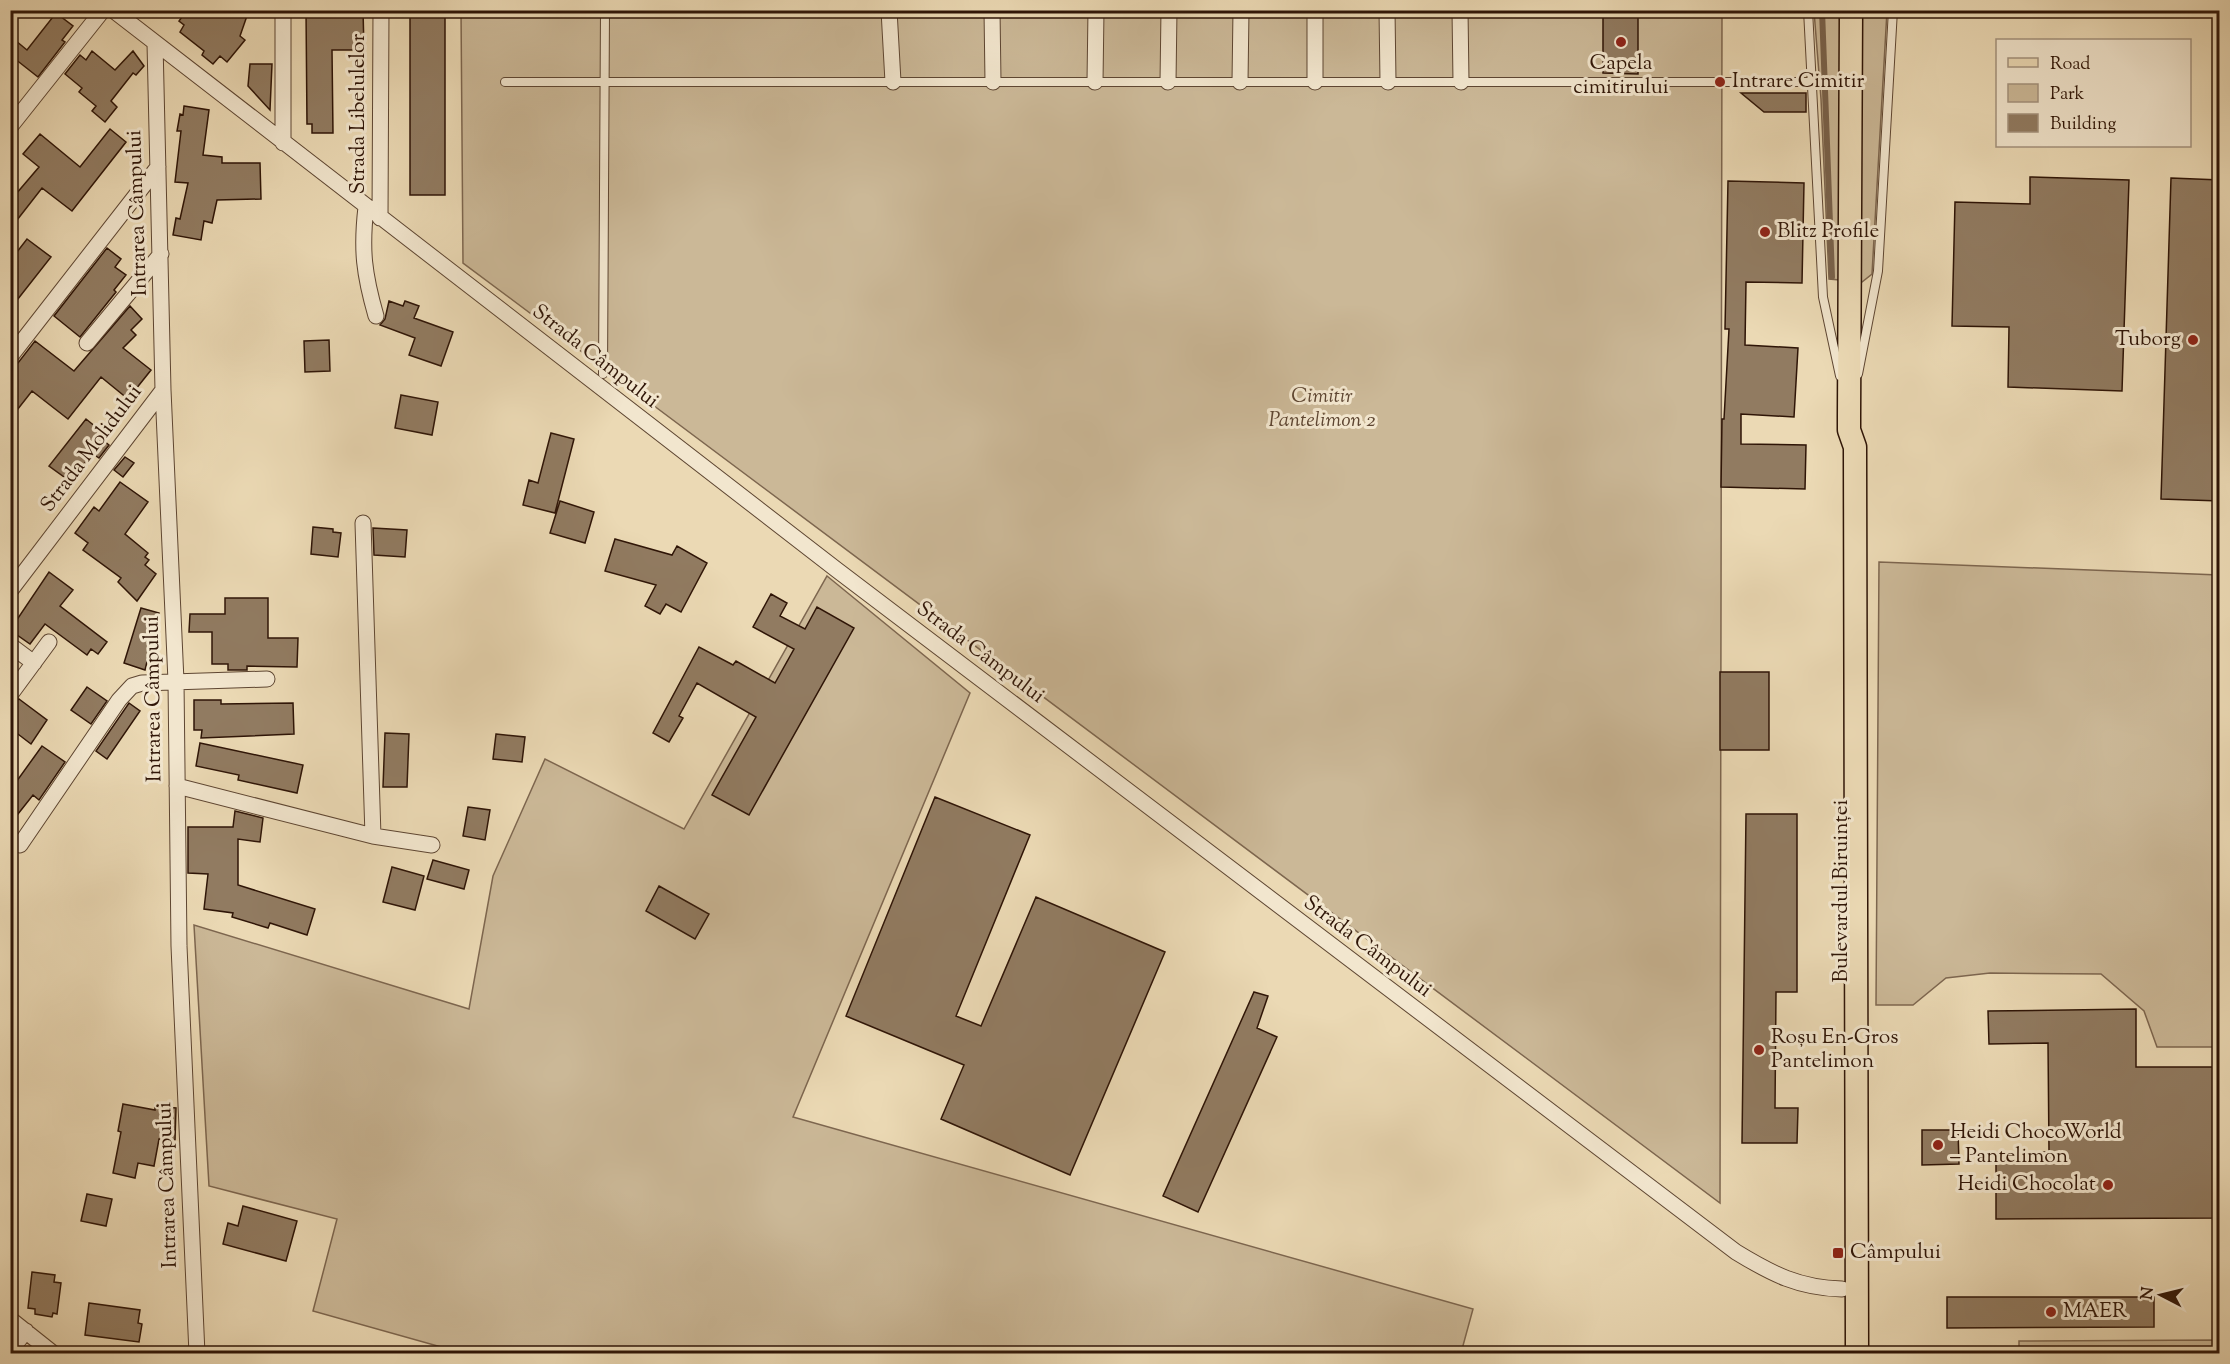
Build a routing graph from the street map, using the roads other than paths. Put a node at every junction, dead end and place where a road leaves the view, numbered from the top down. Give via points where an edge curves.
1 (103, 10) edge
2 (113, 10) edge
3 (283, 10) edge
4 (381, 10) edge
5 (605, 10) edge
6 (889, 10) edge
7 (992, 10) edge
8 (1096, 10) edge
9 (1169, 10) edge
10 (1241, 10) edge
11 (1315, 10) edge
12 (1387, 10) edge
13 (1460, 10) edge
14 (1808, 10) edge
15 (1851, 10) edge
16 (1893, 10) edge
17 (128, 15) edge
18 (155, 43) junction
19 (505, 82) dead end
20 (606, 82) junction
21 (892, 82) junction
22 (993, 82) junction
23 (1095, 82) junction
24 (1168, 82) junction
25 (1240, 82) junction
26 (1315, 82) junction
27 (1388, 82) junction
28 (1461, 82) junction
29 (1812, 82) junction
30 (10, 127) edge
31 (283, 143) junction
32 (158, 167) junction
33 (366, 207) junction
34 (380, 218) junction
35 (161, 254) junction
36 (376, 316) dead end
37 (87, 343) dead end
38 (10, 357) edge
39 (603, 374) dead end
40 (163, 390) junction
41 (1849, 423) junction
42 (363, 523) dead end
43 (10, 591) edge
44 (50, 642) dead end
45 (10, 645) edge
46 (34, 663) junction
47 (267, 679) dead end
48 (176, 681) junction
49 (10, 695) edge
50 (177, 786) junction
51 (373, 836) junction
52 (20, 845) dead end
53 (432, 845) dead end
54 (1842, 1289) junction
55 (10, 1319) edge
56 (26, 1331) junction
57 (10, 1351) edge
58 (54, 1353) edge
59 (197, 1353) edge
60 (1843, 1353) edge
61 (1857, 1353) edge

1 - 30 street
2 - 17 street, Strada Câmpului
3 - 31 street
4 - 34 street, Strada Libelulelor
5 - 20 lane
6 - 21 street
7 - 22 street
8 - 23 street
9 - 24 street
10 - 25 street
11 - 26 street
12 - 27 street
13 - 28 street
14 - 29 lane
15 - 41 main road, Bulevardul Biruinței
16 - 41 lane via 1878,271
17 - 18 street, Strada Câmpului
18 - 31 street, Strada Câmpului
18 - 32 street, Intrarea Câmpului
19 - 20 lane
20 - 21 lane
20 - 39 lane
21 - 22 lane
22 - 23 lane
23 - 24 lane
24 - 25 lane
25 - 26 lane
26 - 27 lane
27 - 28 lane
28 - 29 lane
29 - 41 lane via 1823,297
31 - 33 street, Strada Câmpului
32 - 35 street, Intrarea Câmpului
32 - 38 street
33 - 34 street, Strada Câmpului
33 - 36 street via 363,255
34 - 54 street, Strada Câmpului via 1736,1252 1799,1284
35 - 37 street
35 - 40 street, Intrarea Câmpului
40 - 43 street, Strada Molidului
40 - 48 street, Intrarea Câmpului
41 - 54 main road, Bulevardul Biruinței via 1842,446
41 - 61 main road, Bulevardul Biruinței via 1856,447
42 - 51 street
44 - 46 street
45 - 46 street
46 - 49 street
47 - 48 street
48 - 50 street, Intrarea Câmpului
48 - 52 street via 142,683 126,692
50 - 51 street
50 - 59 street, Intrarea Câmpului via 179,946
51 - 53 street
54 - 60 main road, Bulevardul Biruinței
55 - 56 street
56 - 57 street
56 - 58 street

